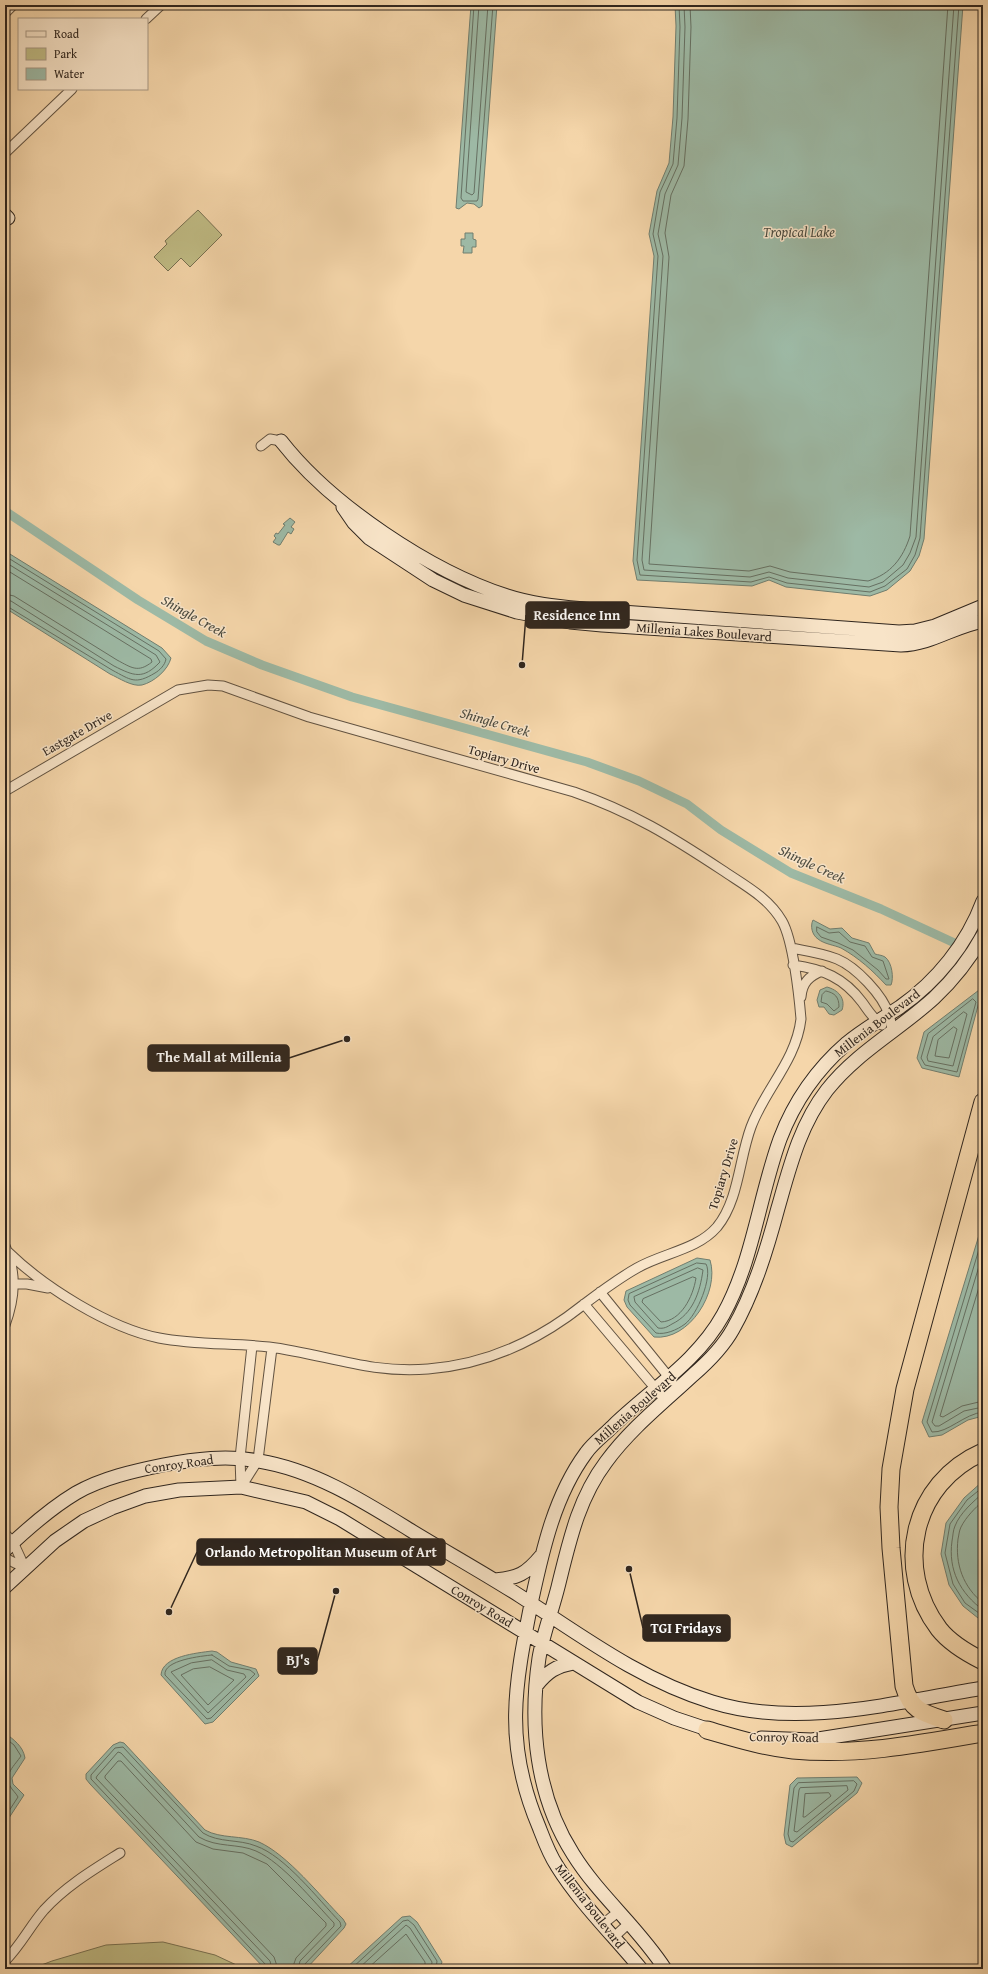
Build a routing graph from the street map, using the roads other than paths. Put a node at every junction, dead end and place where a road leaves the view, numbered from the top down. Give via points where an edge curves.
1 (13, 5) edge
2 (161, 5) edge
3 (5, 13) edge
4 (147, 18) edge
5 (71, 90) edge
6 (5, 153) edge
7 (281, 441) joint
8 (261, 446) dead end
9 (339, 500) junction
10 (983, 606) edge
11 (983, 620) edge
12 (163, 698) joint
13 (5, 791) edge
14 (983, 901) edge
15 (983, 935) edge
16 (791, 948) junction
17 (793, 966) junction
18 (822, 971) junction
19 (800, 1005) junction
20 (889, 1014) junction
21 (877, 1022) junction
22 (892, 1030) junction
23 (983, 1102) edge
24 (6, 1249) edge
25 (9, 1284) edge
26 (600, 1292) junction
27 (60, 1293) junction
28 (584, 1304) junction
29 (5, 1325) edge
30 (252, 1346) junction
31 (272, 1348) junction
32 (670, 1378) junction
33 (655, 1389) junction
34 (679, 1389) junction
35 (666, 1401) junction
36 (983, 1452) edge
37 (240, 1458) junction
38 (258, 1460) junction
39 (240, 1487) junction
40 (8, 1542) edge
41 (543, 1554) junction
42 (5, 1558) edge
43 (25, 1568) junction
44 (495, 1580) junction
45 (5, 1587) edge
46 (531, 1604) junction
47 (550, 1615) junction
48 (525, 1632) junction
49 (543, 1643) junction
50 (983, 1661) edge
51 (573, 1663) junction
52 (536, 1686) junction
53 (983, 1688) edge
54 (908, 1700) junction
55 (983, 1714) edge
56 (944, 1720) junction
57 (707, 1730) junction
58 (983, 1733) edge
59 (120, 1853) dead end
60 (618, 1912) junction
61 (603, 1924) junction
62 (628, 1924) junction
63 (614, 1937) junction
64 (5, 1961) edge
65 (641, 1969) edge
66 (665, 1969) edge

1 - 3 street
2 - 4 street
5 - 6 street
7 - 8 street via 270,439
7 - 9 street, Millenia Lakes Boulevard via 294,458
9 - 10 street, Millenia Lakes Boulevard via 431,563 508,596 556,606 899,632 935,626
9 - 11 street, Millenia Lakes Boulevard via 354,523 369,538 433,580 482,602 541,617 608,625 895,645 920,643
12 - 13 street, Eastgate Drive
12 - 16 street, Topiary Drive via 193,686 223,686 308,717 597,800 666,833 756,892 774,909 783,922
14 - 20 street, Millenia Boulevard via 970,930 952,958 922,990
15 - 22 street, Millenia Boulevard via 965,963 934,998
16 - 17 street, Topiary Drive
16 - 20 street via 825,955 848,965 865,980
17 - 18 street
17 - 19 street, Topiary Drive
18 - 19 street, Topiary Drive via 808,979 803,986
18 - 21 street via 846,983
19 - 26 street, Topiary Drive via 801,1019 797,1043 770,1088 751,1127 731,1200 723,1218 704,1238 640,1266
20 - 21 street, Millenia Boulevard
20 - 22 street
21 - 22 street
21 - 32 street, Millenia Boulevard via 854,1037 807,1086 777,1146 736,1289 710,1336
22 - 34 street, Millenia Boulevard via 843,1071 813,1111 796,1145 747,1303 732,1333 711,1359
23 - 54 highway via 905,1390 891,1468 888,1507 891,1548 904,1686
24 - 25 street via 13,1272
24 - 27 street via 35,1276
25 - 27 street via 36,1285
25 - 29 street via 12,1301
26 - 28 street, Topiary Drive
26 - 32 street
27 - 30 street, Topiary Drive via 108,1320 157,1338 191,1343
28 - 31 street, Topiary Drive via 527,1342 490,1357 445,1367 387,1370
28 - 33 street
30 - 31 street, Topiary Drive
30 - 37 street
31 - 38 street
32 - 33 street, Millenia Boulevard
32 - 34 street
33 - 35 street
33 - 41 street, Millenia Boulevard via 588,1450 565,1487 550,1524
34 - 35 street, Millenia Boulevard
35 - 47 street, Millenia Boulevard via 629,1434 591,1485 574,1524
36 - 50 highway via 970,1458 944,1478 926,1503 913,1551 914,1573 921,1599 939,1629 963,1651
37 - 38 street, Conroy Road
37 - 39 street
37 - 40 street, Conroy Road via 205,1458 178,1462 136,1470 101,1482 77,1492
38 - 39 street
38 - 44 street, Conroy Road via 324,1481 358,1498
39 - 43 street, Conroy Road via 179,1490 145,1496 112,1508 84,1521 55,1541
39 - 48 street, Conroy Road via 306,1502 340,1519
40 - 43 street
41 - 44 street via 520,1576
41 - 46 street, Millenia Boulevard
42 - 43 street
43 - 45 street, Conroy Road
44 - 46 street, Conroy Road
46 - 47 street, Conroy Road
46 - 48 street, Millenia Boulevard
47 - 49 street, Millenia Boulevard
47 - 54 street, Conroy Road via 649,1678 715,1703 784,1714 821,1713
48 - 49 street, Conroy Road
48 - 61 street, Millenia Boulevard via 516,1681 514,1718 522,1778 530,1806 556,1864
49 - 51 street, Conroy Road
49 - 52 street, Millenia Boulevard
51 - 52 street via 553,1668
51 - 57 street, Conroy Road via 638,1702
52 - 60 street, Millenia Boulevard via 536,1747 548,1800 572,1854
53 - 54 street, Conroy Road
54 - 56 highway via 924,1712
55 - 56 street, Conroy Road
56 - 57 street, Conroy Road via 812,1740 743,1737
57 - 58 highway via 792,1750 848,1752 907,1746
59 - 64 street via 74,1883 53,1902
60 - 61 street
60 - 62 street, Millenia Boulevard
61 - 63 street, Millenia Boulevard
62 - 63 street
62 - 66 street, Millenia Boulevard
63 - 65 street, Millenia Boulevard

